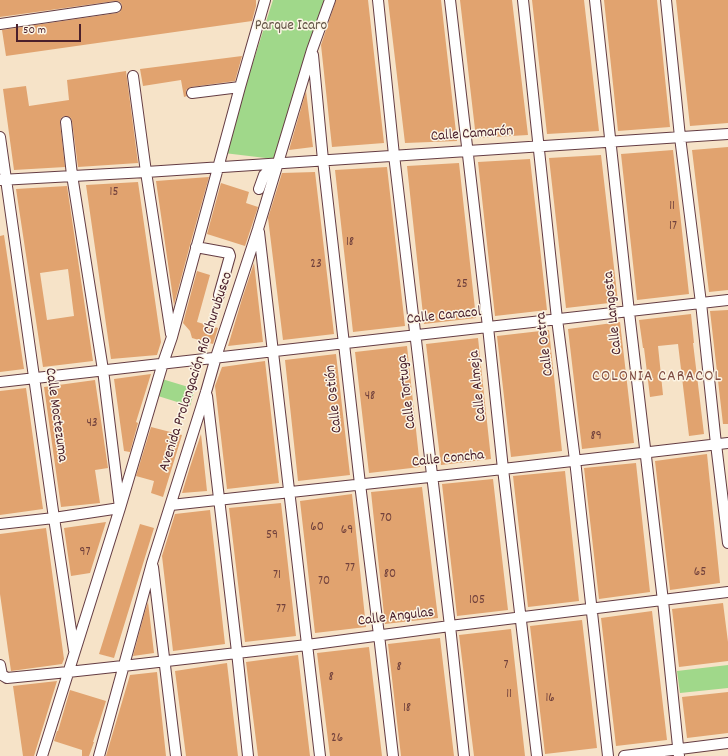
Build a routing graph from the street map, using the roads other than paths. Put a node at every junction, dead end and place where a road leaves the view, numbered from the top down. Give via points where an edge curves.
1 (264, 0) edge
2 (330, 0) edge
3 (378, 0) edge
4 (450, 0) edge
5 (523, 0) edge
6 (595, 0) edge
7 (666, 0) edge
8 (116, 7) dead end
9 (0, 24) edge
10 (312, 50) junction
11 (133, 76) dead end
12 (240, 87) junction
13 (192, 94) dead end
14 (66, 122) dead end
15 (728, 134) edge
16 (0, 137) edge
17 (680, 137) junction
18 (611, 141) junction
19 (538, 146) junction
20 (467, 150) junction
21 (394, 155) junction
22 (323, 160) junction
23 (218, 167) junction
24 (277, 167) junction
25 (146, 172) junction
26 (72, 175) junction
27 (3, 180) edge
28 (258, 189) dead end
29 (258, 229) junction
30 (196, 247) junction
31 (219, 296) dead end
32 (728, 300) edge
33 (701, 303) junction
34 (629, 312) junction
35 (558, 319) junction
36 (488, 327) junction
37 (416, 335) junction
38 (172, 338) junction
39 (344, 343) junction
40 (273, 351) junction
41 (216, 358) junction
42 (163, 363) junction
43 (103, 370) junction
44 (34, 378) junction
45 (0, 382) edge
46 (206, 392) junction
47 (728, 443) edge
48 (716, 444) junction
49 (645, 453) junction
50 (575, 460) junction
51 (503, 469) junction
52 (432, 476) junction
53 (360, 484) junction
54 (289, 492) junction
55 (218, 500) junction
56 (171, 504) junction
57 (120, 508) junction
58 (54, 518) junction
59 (0, 524) edge
60 (728, 542) edge
61 (152, 563) junction
62 (728, 592) edge
63 (663, 601) junction
64 (592, 610) junction
65 (520, 618) junction
66 (450, 626) junction
67 (379, 635) junction
68 (307, 644) junction
69 (237, 652) junction
70 (75, 653) junction
71 (165, 661) junction
72 (0, 665) edge
73 (123, 666) junction
74 (68, 672) junction
75 (1, 674) edge
76 (728, 743) edge
77 (678, 753) edge
78 (42, 756) edge
79 (99, 756) edge
80 (176, 756) edge
81 (248, 756) edge
82 (320, 756) edge
83 (393, 756) edge
84 (464, 756) edge
85 (537, 756) edge
86 (608, 756) edge
87 (624, 756) edge

1 - 12 street
2 - 10 street, Avenida Prolongación Río Churubusco
3 - 21 street, Calle Tortuga
4 - 20 street, Calle Almeja
5 - 19 street, Calle Ostra
6 - 18 street, Calle Langosta
7 - 17 street
8 - 9 street
10 - 22 street, Calle Ostión
10 - 24 street, Avenida Prolongación Río Churubusco
11 - 25 street
12 - 13 street
12 - 23 street
14 - 26 street
15 - 17 street, Calle Camarón
16 - 27 street, Calle Moctezuma
17 - 18 street, Calle Camarón
17 - 33 street
18 - 19 street, Calle Camarón
18 - 34 street, Calle Langosta
19 - 20 street, Calle Camarón
19 - 35 street, Calle Ostra
20 - 21 street, Calle Camarón
20 - 36 street, Calle Almeja
21 - 22 street, Calle Camarón
21 - 37 street, Calle Tortuga
22 - 24 street, Calle Camarón
22 - 39 street, Calle Ostión
23 - 24 street, Calle Camarón
23 - 25 street, Calle Camarón
23 - 30 street
24 - 28 street via 264,175
24 - 29 street, Avenida Prolongación Río Churubusco
25 - 26 street, Calle Camarón
25 - 38 street
26 - 27 street, Calle Camarón
26 - 43 street
27 - 44 street, Calle Moctezuma
29 - 40 street
29 - 41 street, Avenida Prolongación Río Churubusco
30 - 31 street via 230,256
30 - 38 street
32 - 33 street, Calle Caracol
33 - 34 street, Calle Caracol
33 - 48 street
34 - 35 street, Calle Caracol
34 - 49 street, Calle Langosta
35 - 36 street, Calle Caracol
35 - 50 street, Calle Ostra
36 - 37 street, Calle Caracol
36 - 51 street, Calle Almeja
37 - 39 street, Calle Caracol
37 - 52 street, Calle Tortuga
38 - 42 street
39 - 40 street, Calle Caracol
39 - 53 street, Calle Ostión
40 - 41 street, Calle Caracol
40 - 54 street
41 - 42 street, Calle Caracol
41 - 46 street, Avenida Prolongación Río Churubusco
42 - 43 street, Calle Caracol
42 - 57 street
43 - 44 street, Calle Caracol
43 - 57 street
44 - 45 street, Calle Caracol
44 - 58 street, Calle Moctezuma
46 - 55 street
46 - 56 street, Avenida Prolongación Río Churubusco
47 - 48 street, Calle Concha
48 - 49 street, Calle Concha
48 - 60 street
49 - 50 street, Calle Concha
49 - 63 street, Calle Langosta
50 - 51 street, Calle Concha
50 - 64 street, Calle Ostra
51 - 52 street, Calle Concha
51 - 65 street, Calle Almeja
52 - 53 street, Calle Concha
52 - 66 street, Calle Tortuga
53 - 54 street, Calle Concha
53 - 67 street, Calle Ostión
54 - 55 street, Calle Concha
54 - 68 street
55 - 56 street, Calle Concha
55 - 69 street
56 - 61 street, Avenida Prolongación Río Churubusco
57 - 58 street
57 - 70 street
58 - 59 street
58 - 70 street, Calle Moctezuma
61 - 71 street
61 - 73 street, Avenida Prolongación Río Churubusco
62 - 63 street, Calle Angulas
63 - 64 street, Calle Angulas
63 - 77 street, Calle Langosta
64 - 65 street, Calle Angulas
64 - 86 street, Calle Ostra
65 - 66 street, Calle Angulas
65 - 85 street, Calle Almeja
66 - 67 street, Calle Angulas
66 - 84 street, Calle Tortuga
67 - 68 street, Calle Angulas
67 - 83 street, Calle Ostión
68 - 69 street, Calle Angulas
68 - 82 street
69 - 71 street, Calle Angulas
69 - 81 street
70 - 74 street
71 - 73 street, Calle Angulas
71 - 80 street
72 - 75 street
73 - 74 street, Calle Angulas
73 - 79 street, Avenida Prolongación Río Churubusco
74 - 75 street, Calle Angulas via 10,678
74 - 78 street
76 - 77 street
77 - 87 street

